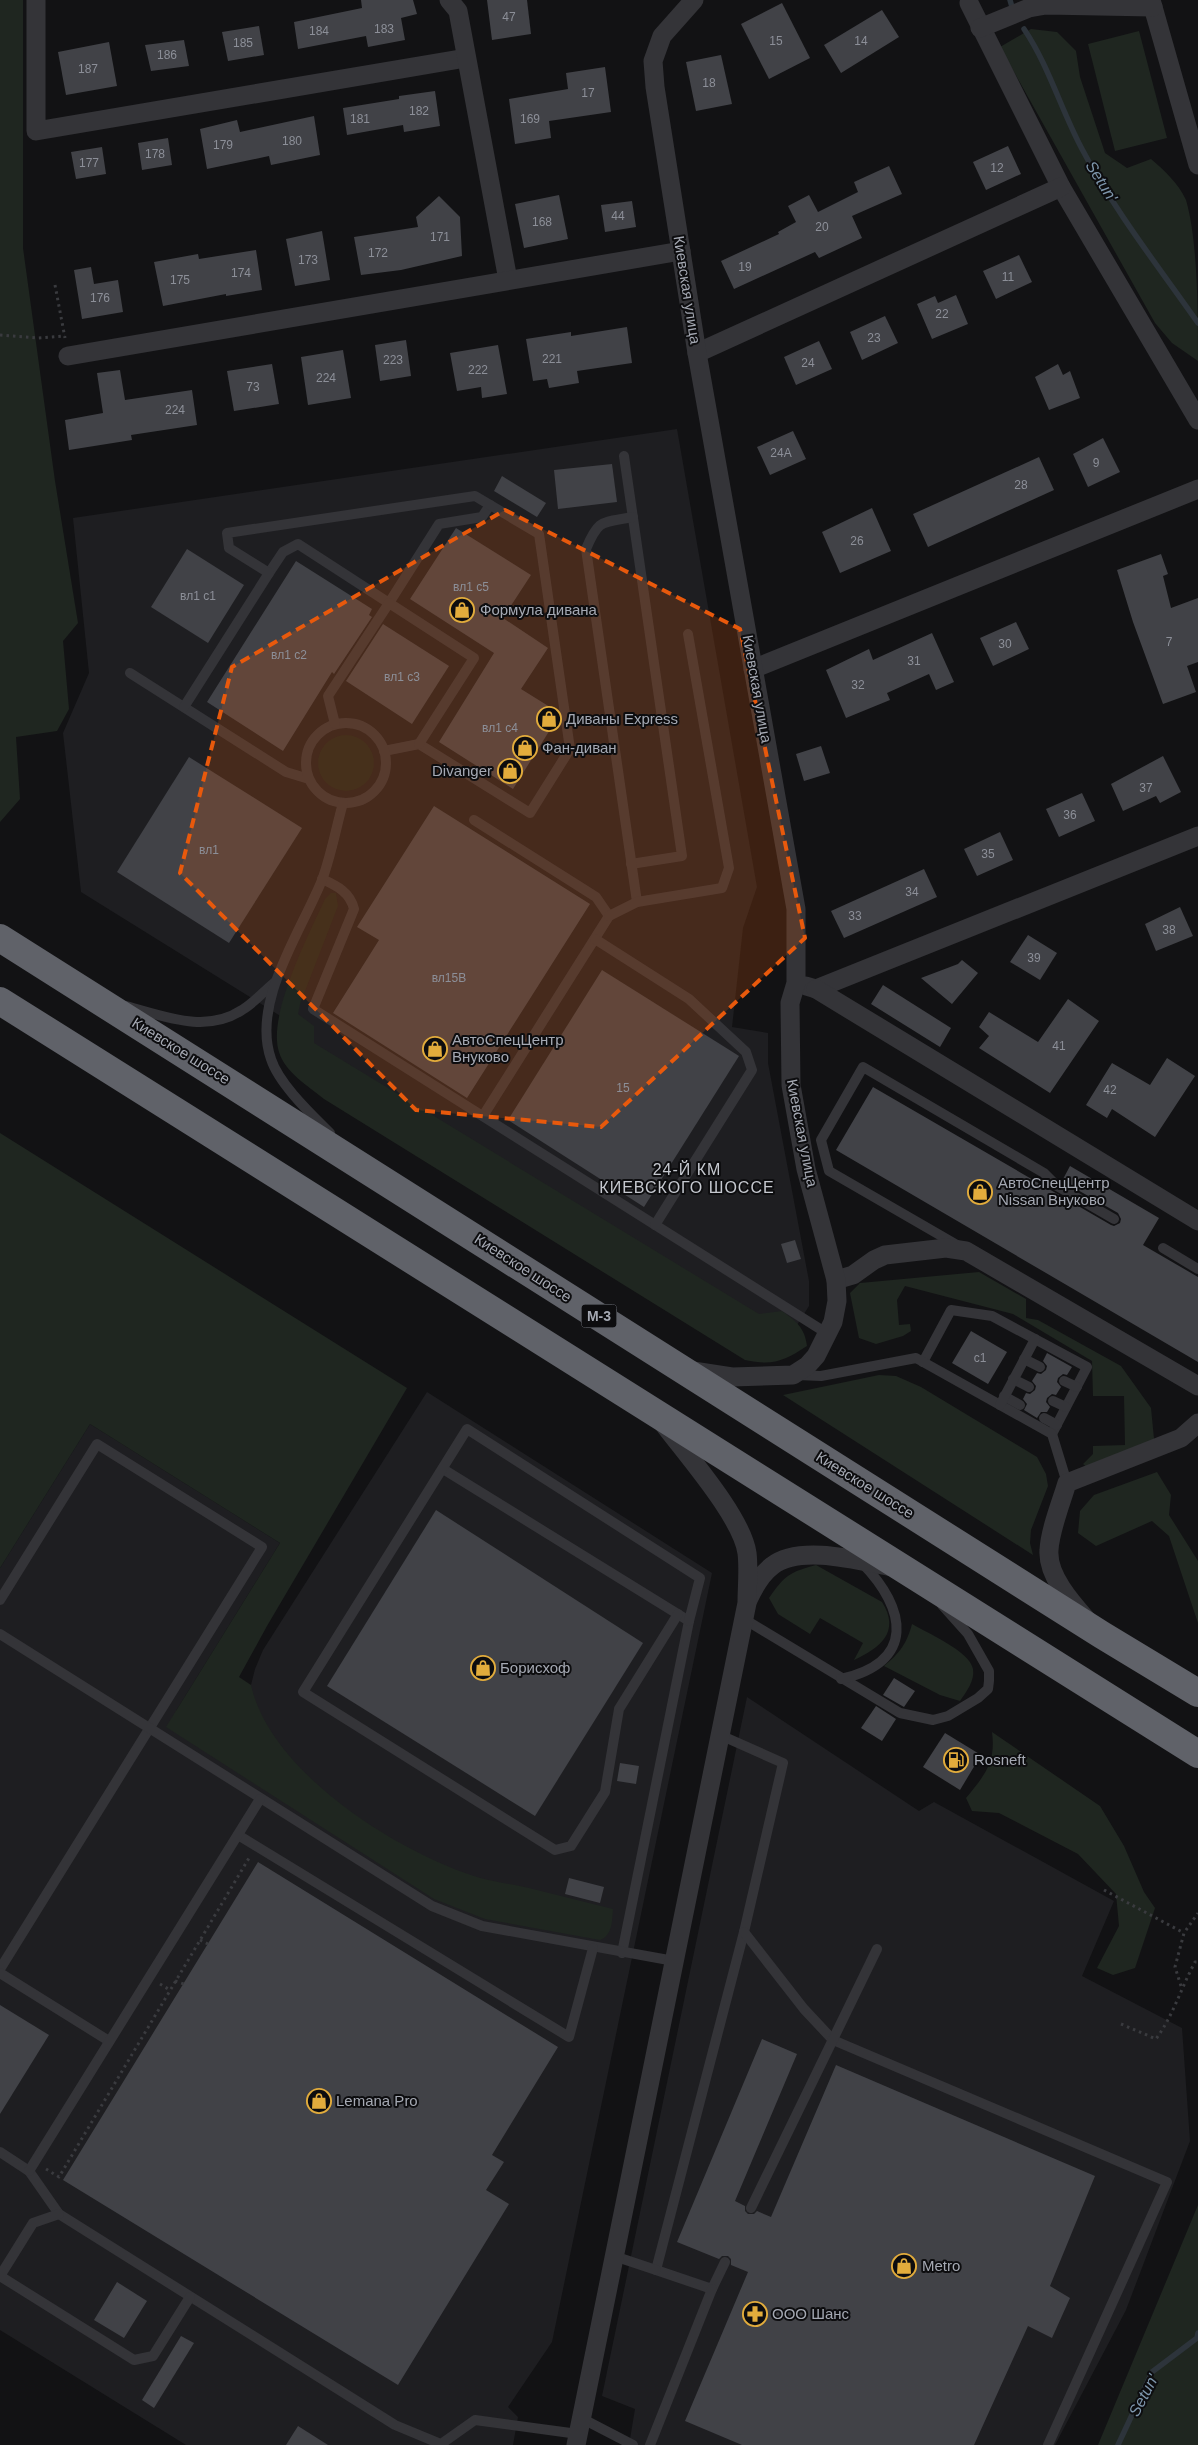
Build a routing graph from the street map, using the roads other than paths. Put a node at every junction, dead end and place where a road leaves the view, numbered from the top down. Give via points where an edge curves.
1 (36, 0) edge
2 (449, 0) edge
3 (694, 0) edge
4 (969, 3) dead end
5 (1152, 3) edge
6 (980, 28) junction
7 (466, 58) junction
8 (1198, 165) edge
9 (1061, 187) junction
10 (681, 251) junction
11 (508, 280) junction
12 (697, 353) junction
13 (68, 356) road end
14 (1198, 420) edge
15 (624, 456) dead end
16 (1198, 489) edge
17 (490, 505) junction
18 (633, 517) junction
19 (269, 573) junction
20 (389, 602) junction
21 (688, 634) dead end
22 (754, 669) junction
23 (130, 673) dead end
24 (184, 707) junction
25 (334, 724) junction
26 (419, 744) junction
27 (384, 751) junction
28 (309, 779) junction
29 (343, 802) junction
30 (474, 820) dead end
31 (1198, 836) edge
32 (631, 864) junction
33 (322, 879) junction
34 (637, 902) junction
35 (609, 916) junction
36 (0, 938) edge
37 (595, 939) junction
38 (275, 982) junction
39 (796, 983) junction
40 (816, 989) junction
41 (95, 998) junction
42 (0, 1002) edge
43 (483, 1116) junction
44 (359, 1164) junction
45 (1114, 1220) dead end
46 (1198, 1221) edge
47 (655, 1225) junction
48 (1163, 1248) dead end
49 (966, 1251) junction
50 (1198, 1269) edge
51 (836, 1280) junction
52 (828, 1334) junction
53 (1035, 1339) junction
54 (1024, 1359) junction
55 (923, 1362) junction
56 (1040, 1367) dead end
57 (682, 1369) junction
58 (793, 1375) junction
59 (1014, 1379) junction
60 (1064, 1380) dead end
61 (1198, 1386) edge
62 (1029, 1387) dead end
63 (1077, 1387) junction
64 (1002, 1401) junction
65 (1053, 1401) dead end
66 (1020, 1405) dead end
67 (1066, 1407) junction
68 (657, 1414) junction
69 (1044, 1418) dead end
70 (1198, 1423) edge
71 (1054, 1429) junction
72 (443, 1469) junction
73 (1066, 1482) junction
74 (812, 1512) junction
75 (860, 1561) junction
76 (911, 1574) junction
77 (0, 1600) edge
78 (745, 1611) junction
79 (678, 1614) junction
80 (688, 1621) junction
81 (0, 1634) edge
82 (1102, 1635) junction
83 (841, 1679) junction
84 (1198, 1693) edge
85 (150, 1729) junction
86 (720, 1735) junction
87 (1198, 1754) edge
88 (260, 1799) junction
89 (238, 1835) junction
90 (744, 1932) junction
91 (593, 1948) junction
92 (877, 1949) dead end
93 (622, 1953) junction
94 (674, 1961) junction
95 (0, 1971) edge
96 (833, 2040) junction
97 (109, 2041) junction
98 (0, 2152) edge
99 (29, 2171) junction
100 (751, 2208) dead end
101 (59, 2214) junction
102 (614, 2256) junction
103 (725, 2262) dead end
104 (656, 2270) junction
105 (712, 2289) junction
106 (190, 2297) junction
107 (579, 2432) edge
108 (633, 2445) edge
109 (650, 2445) edge
110 (1048, 2445) edge

1 - 7 street via 36,131
2 - 7 street via 458,11
3 - 10 street, Киевская улица via 662,36 653,61
4 - 6 street
5 - 6 street via 1046,5 1029,8
5 - 8 street
6 - 9 street
7 - 11 street
9 - 12 street
9 - 14 street
10 - 11 street
10 - 12 street, Киевская улица
11 - 13 street
12 - 22 street, Киевская улица
15 - 18 lane
16 - 22 street
17 - 19 lane via 475,496 227,533 229,548
17 - 20 lane via 482,517 439,524
17 - 26 lane via 538,534 570,749 530,813
18 - 32 lane via 600,523 586,548
18 - 32 lane via 682,856
19 - 20 lane via 283,552 298,544
19 - 24 lane
20 - 25 lane via 328,696
20 - 26 lane via 474,658
21 - 34 lane via 729,868 722,888
22 - 39 street, Киевская улица via 796,909
23 - 24 lane
24 - 28 lane via 286,772
25 - 27 lane via 355,723 365,727
25 - 28 lane via 325,728 310,744 306,764
26 - 27 lane
27 - 29 lane via 385,772 376,790 358,801
28 - 29 lane via 318,792
29 - 33 lane
30 - 35 lane via 596,898
31 - 40 street
32 - 34 lane
33 - 38 lane
33 - 43 lane via 352,899 354,909 313,1009
34 - 35 lane
35 - 37 lane
36 - 41 highway, Киевское шоссе / М-3
37 - 43 lane
37 - 47 lane via 690,999 746,1052 752,1070
38 - 41 lane via 244,1009 226,1018 202,1023
38 - 44 lane via 266,1038 273,1066 291,1091
39 - 40 street
39 - 51 street, Киевская улица via 790,1003 791,1085 806,1169
40 - 46 street
41 - 44 highway, Киевское шоссе / М-3
42 - 68 highway
43 - 47 lane
44 - 57 highway, Киевское шоссе / М-3
45 - 49 lane via 1057,1186 1044,1173 863,1067 821,1140 829,1171
47 - 52 lane
48 - 50 lane
49 - 51 street via 946,1248 885,1256 853,1275
49 - 61 street
51 - 52 street, Киевская улица via 837,1301
52 - 58 street, Киевская улица via 807,1366
53 - 54 lane
53 - 55 lane via 992,1316 951,1310
53 - 63 lane via 1087,1367
54 - 56 lane
54 - 59 lane
55 - 58 lane via 916,1358 821,1376
55 - 64 lane
57 - 58 street via 732,1377
57 - 82 highway, Киевское шоссе / М-3
59 - 62 lane
59 - 64 lane
60 - 63 lane
63 - 67 lane
64 - 66 lane
64 - 71 lane
65 - 67 lane
67 - 71 lane
68 - 74 highway
68 - 78 street via 737,1526 747,1553
69 - 71 lane
70 - 73 street via 1181,1438
71 - 73 lane
72 - 79 lane
72 - 79 lane via 303,1692 555,1850 571,1846 605,1792 619,1708
72 - 80 lane via 467,1429 700,1578
73 - 82 street via 1049,1550 1050,1562 1058,1581
74 - 75 lane
74 - 76 highway
75 - 76 street
75 - 78 street via 808,1555 781,1560 766,1570 753,1588
75 - 83 lane via 892,1603 897,1626 894,1644 880,1662 863,1674
76 - 83 lane via 968,1634 989,1671 988,1689 948,1716 933,1720 900,1713
76 - 87 highway
77 - 85 lane via 97,1444 262,1547
78 - 83 lane
78 - 86 street
79 - 80 lane
80 - 93 lane
81 - 85 lane
82 - 84 highway, Киевское шоссе / М-3
85 - 88 lane
85 - 95 lane
86 - 90 lane via 783,1763
86 - 94 street
88 - 89 lane
88 - 91 lane via 432,1906 482,1926
89 - 91 lane via 569,2037
89 - 97 lane
90 - 96 lane
90 - 104 lane
91 - 93 lane
92 - 96 lane
93 - 94 lane
94 - 102 street
95 - 97 lane
96 - 100 lane
96 - 110 lane via 1167,2182
97 - 99 lane
98 - 99 lane
99 - 101 lane
101 - 106 lane
101 - 106 lane via 33,2223 0,2276 134,2360 153,2356
102 - 104 lane
102 - 107 street
103 - 105 lane
104 - 105 lane
105 - 109 lane
106 - 107 lane via 395,2426 441,2444 475,2420
107 - 108 lane

